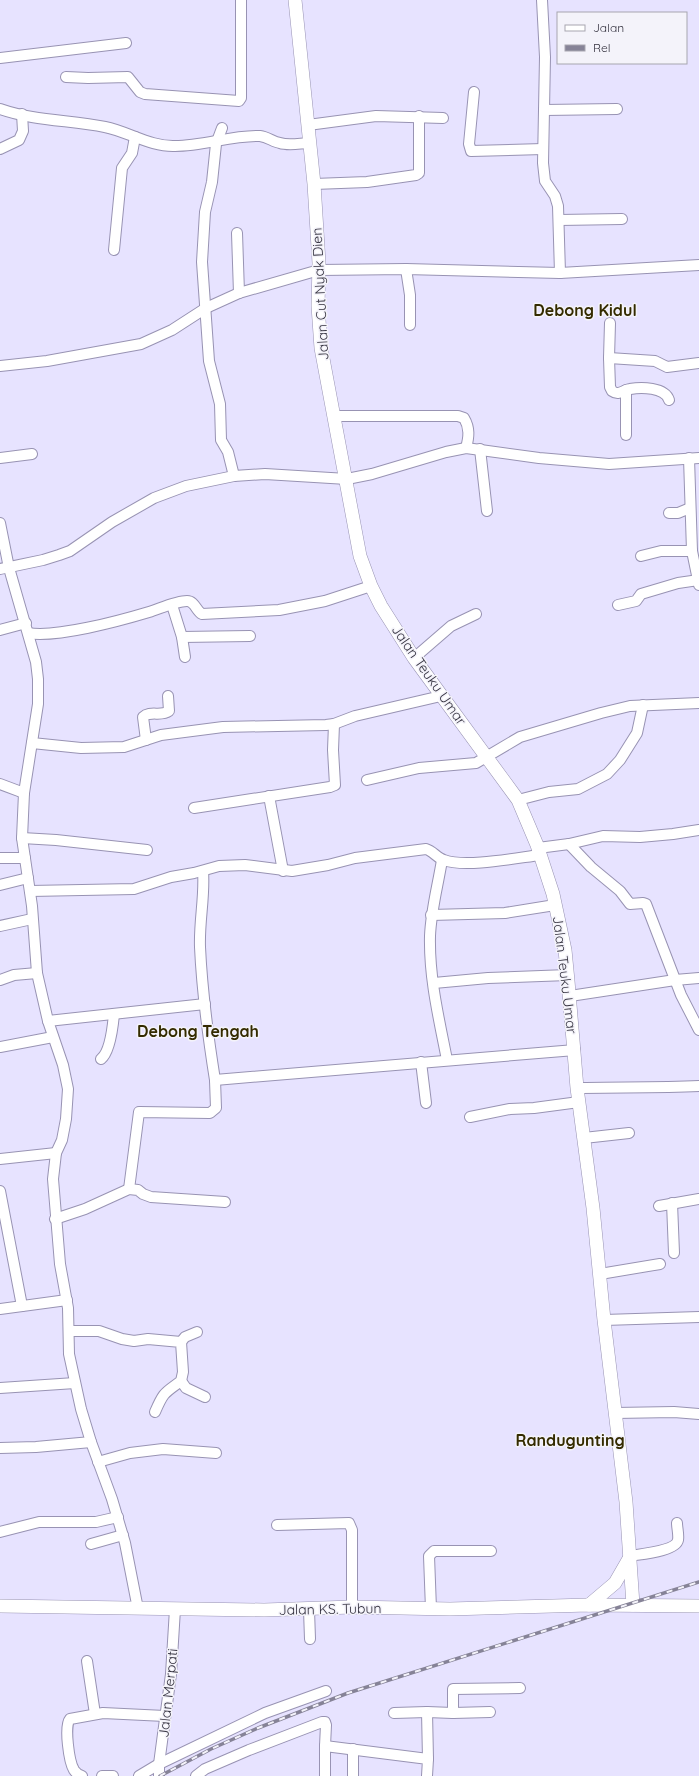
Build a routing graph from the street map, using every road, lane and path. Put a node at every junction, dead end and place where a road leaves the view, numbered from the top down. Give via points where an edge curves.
1 (241, 0) edge
2 (295, 0) edge
3 (542, 0) edge
4 (126, 43) dead end
5 (0, 58) edge
6 (66, 77) dead end
7 (474, 92) dead end
8 (0, 109) edge
9 (617, 109) dead end
10 (544, 110) junction
11 (22, 114) junction
12 (419, 116) junction
13 (443, 118) dead end
14 (308, 125) junction
15 (222, 128) dead end
16 (135, 136) junction
17 (216, 142) junction
18 (310, 142) junction
19 (0, 149) edge
20 (543, 150) junction
21 (314, 184) junction
22 (622, 219) dead end
23 (559, 220) junction
24 (237, 233) dead end
25 (114, 250) dead end
26 (699, 265) edge
27 (406, 269) junction
28 (319, 270) junction
29 (560, 273) junction
30 (239, 293) junction
31 (206, 308) junction
32 (610, 324) dead end
33 (410, 325) dead end
34 (609, 358) junction
35 (699, 363) edge
36 (0, 366) edge
37 (626, 390) junction
38 (669, 400) dead end
39 (334, 416) junction
40 (626, 435) dead end
41 (466, 448) junction
42 (480, 449) junction
43 (32, 454) dead end
44 (0, 458) edge
45 (694, 458) edge
46 (234, 476) junction
47 (347, 479) junction
48 (690, 508) junction
49 (487, 511) dead end
50 (669, 513) dead end
51 (0, 523) edge
52 (692, 551) junction
53 (641, 556) dead end
54 (5, 568) edge
55 (698, 580) edge
56 (699, 584) edge
57 (371, 586) junction
58 (172, 605) junction
59 (381, 606) joint
60 (618, 606) dead end
61 (476, 614) dead end
62 (27, 628) junction
63 (0, 630) edge
64 (250, 636) dead end
65 (182, 637) junction
66 (185, 657) dead end
67 (414, 658) junction
68 (168, 696) dead end
69 (441, 696) junction
70 (699, 703) edge
71 (643, 705) junction
72 (334, 724) junction
73 (146, 740) junction
74 (32, 743) junction
75 (486, 756) junction
76 (367, 780) dead end
77 (0, 784) edge
78 (24, 793) junction
79 (270, 796) junction
80 (518, 800) junction
81 (194, 808) dead end
82 (699, 830) edge
83 (22, 838) junction
84 (569, 844) junction
85 (146, 850) dead end
86 (539, 852) junction
87 (0, 858) edge
88 (25, 858) junction
89 (442, 860) junction
90 (203, 871) junction
91 (283, 871) junction
92 (28, 878) junction
93 (0, 885) edge
94 (30, 890) junction
95 (556, 905) junction
96 (432, 916) junction
97 (32, 919) junction
98 (0, 926) edge
99 (37, 973) junction
100 (568, 975) junction
101 (699, 978) edge
102 (0, 980) edge
103 (675, 980) junction
104 (434, 983) junction
105 (570, 996) junction
106 (205, 1004) junction
107 (114, 1014) junction
108 (48, 1021) junction
109 (699, 1030) edge
110 (53, 1038) junction
111 (0, 1047) edge
112 (575, 1050) junction
113 (101, 1059) dead end
114 (447, 1060) junction
115 (421, 1062) junction
116 (215, 1080) junction
117 (699, 1086) edge
118 (577, 1088) junction
119 (579, 1102) junction
120 (426, 1103) dead end
121 (470, 1117) dead end
122 (629, 1133) dead end
123 (584, 1138) junction
124 (56, 1153) junction
125 (0, 1159) edge
126 (129, 1189) junction
127 (0, 1190) edge
128 (699, 1199) edge
129 (225, 1202) dead end
130 (672, 1204) junction
131 (659, 1206) dead end
132 (55, 1219) junction
133 (674, 1253) dead end
134 (660, 1264) dead end
135 (600, 1274) junction
136 (67, 1300) junction
137 (22, 1306) junction
138 (0, 1309) edge
139 (699, 1317) edge
140 (604, 1320) junction
141 (69, 1331) junction
142 (197, 1332) dead end
143 (181, 1342) junction
144 (181, 1380) junction
145 (75, 1383) junction
146 (0, 1388) edge
147 (205, 1397) dead end
148 (155, 1412) dead end
149 (615, 1413) junction
150 (699, 1414) edge
151 (91, 1442) junction
152 (0, 1448) edge
153 (216, 1452) dead end
154 (98, 1462) junction
155 (118, 1517) junction
156 (677, 1523) dead end
157 (277, 1525) dead end
158 (0, 1532) edge
159 (123, 1535) junction
160 (91, 1544) dead end
161 (491, 1551) dead end
162 (630, 1556) junction
163 (589, 1604) junction
164 (633, 1605) junction
165 (0, 1606) edge
166 (699, 1606) edge
167 (352, 1608) junction
168 (138, 1609) junction
169 (175, 1609) junction
170 (430, 1609) junction
171 (309, 1610) junction
172 (310, 1640) dead end
173 (88, 1661) dead end
174 (520, 1688) dead end
175 (326, 1691) dead end
176 (427, 1712) junction
177 (453, 1712) junction
178 (490, 1712) dead end
179 (394, 1713) dead end
180 (96, 1714) junction
181 (165, 1716) junction
182 (325, 1746) junction
183 (353, 1749) junction
184 (428, 1759) junction
185 (159, 1764) junction
186 (82, 1776) edge
187 (102, 1776) edge
188 (113, 1776) edge
189 (139, 1776) edge
190 (160, 1776) edge
191 (196, 1776) edge
192 (325, 1776) edge
193 (353, 1776) edge
194 (427, 1776) edge

1 - 6 street via 240,101 145,94 140,92 128,77
2 - 14 main road, Jalan Cut Nyak Dien
3 - 10 street
4 - 5 street
7 - 20 street via 469,144 471,151
8 - 11 street
9 - 10 street
10 - 20 street
11 - 16 street via 103,127
11 - 19 street via 23,131 19,140
12 - 13 street
12 - 14 street via 376,116
12 - 21 street via 419,173 416,175 367,182
14 - 18 main road, Jalan Cut Nyak Dien
15 - 17 street
16 - 17 street via 161,146
16 - 25 street via 132,153 122,168
17 - 18 street via 258,136 279,143
17 - 31 street via 203,230 202,262
18 - 21 main road, Jalan Cut Nyak Dien
20 - 23 street via 545,181 557,202
21 - 28 main road, Jalan Cut Nyak Dien
22 - 23 street
23 - 29 street
24 - 30 street
26 - 29 street
27 - 28 street
27 - 29 street
27 - 33 street via 410,295
28 - 30 street
28 - 39 main road, Jalan Cut Nyak Dien via 321,348
30 - 31 street
31 - 36 street via 172,330 141,344 47,361
31 - 46 street via 209,361 220,404 221,440 228,452
32 - 34 street
34 - 35 street via 655,361 667,367
34 - 37 street via 612,391 620,393
37 - 38 street via 658,390 665,393
37 - 40 street
39 - 41 street via 458,416 464,418 468,427
39 - 47 main road, Jalan Cut Nyak Dien
41 - 42 street
41 - 47 street
42 - 45 street via 539,458 609,464
42 - 49 street
43 - 44 street
45 - 48 street
46 - 47 street via 265,474
46 - 54 street via 186,486 154,498 112,522 70,551
47 - 57 main road, Jalan Cut Nyak Dien via 360,556
48 - 50 street via 678,513
48 - 52 street
51 - 54 street
52 - 53 street via 661,551
52 - 55 street
54 - 62 street
55 - 56 street
55 - 60 street via 641,594 636,601
57 - 58 street via 288,614 202,614 190,601
57 - 59 main road, Jalan Cut Nyak Dien
58 - 62 street via 67,632 35,634
58 - 65 street
59 - 67 main road, Jalan Teuku Umar
61 - 67 street via 451,626
62 - 63 street
62 - 74 street via 36,662 39,694
64 - 65 street
65 - 66 street
67 - 69 main road, Jalan Teuku Umar
68 - 73 street via 169,711 164,714 150,714 143,718
69 - 72 street via 355,716
69 - 75 main road, Jalan Teuku Umar
70 - 71 street
71 - 75 street via 630,706 538,730 513,740
71 - 80 street via 636,733 620,760 607,774 578,789 549,792
72 - 73 street via 223,727 161,735
72 - 79 street via 332,750 335,784 330,787
73 - 74 street via 124,747 81,748
74 - 78 street
75 - 76 street via 470,765 419,768
75 - 80 main road, Jalan Teuku Umar
77 - 78 street
78 - 83 street
79 - 81 street
79 - 91 street
80 - 86 main road, Jalan Teuku Umar
82 - 84 street via 640,837 603,836
83 - 85 street
83 - 88 street
84 - 86 street
84 - 103 street via 591,867 620,891 630,904 646,904
86 - 89 street via 475,862
86 - 95 main road, Jalan Teuku Umar
87 - 88 street
88 - 92 street
89 - 91 street via 426,849 355,858 305,870
89 - 96 street
90 - 91 street via 219,866 244,865
90 - 94 street via 172,877 134,889
90 - 106 street via 204,888 200,920
92 - 93 street
92 - 94 street
94 - 97 street
95 - 96 street via 505,913
95 - 100 main road, Jalan Teuku Umar
96 - 104 street via 430,937
97 - 98 street
97 - 99 street
99 - 102 street via 14,975
99 - 108 street
100 - 104 street
100 - 105 main road, Jalan Teuku Umar
101 - 103 street
103 - 105 street
103 - 109 street
104 - 114 street
105 - 112 main road, Jalan Teuku Umar
106 - 107 street
106 - 116 street
107 - 108 street
107 - 113 street via 105,1055
108 - 110 street
110 - 111 street
110 - 124 street via 67,1079 68,1098 62,1140
112 - 114 street
112 - 118 main road, Jalan Teuku Umar
114 - 115 street
115 - 116 street
115 - 120 street
116 - 126 street via 216,1108 210,1113 139,1112
117 - 118 street
118 - 119 main road, Jalan Teuku Umar
119 - 121 street via 510,1109
119 - 123 main road, Jalan Teuku Umar
122 - 123 street
123 - 135 main road, Jalan Teuku Umar
124 - 125 street
124 - 132 street via 53,1179
126 - 129 street via 133,1188 151,1197
126 - 132 street via 85,1209
127 - 137 street
128 - 130 street
130 - 131 street
130 - 133 street
132 - 136 street
134 - 135 street
135 - 140 main road, Jalan Teuku Umar
136 - 137 street
136 - 141 street
137 - 138 street
139 - 140 street
140 - 149 main road, Jalan Teuku Umar
141 - 143 street via 99,1331 134,1342
141 - 145 street via 69,1354
142 - 143 street via 185,1337
143 - 144 street
144 - 147 street via 186,1388
144 - 148 street via 161,1397
145 - 146 street
145 - 151 street
149 - 150 street
149 - 162 main road, Jalan Teuku Umar
151 - 152 street
151 - 154 street
153 - 154 street via 163,1449
154 - 155 street
155 - 158 street via 90,1522 39,1522
155 - 159 street
156 - 162 street via 676,1544
157 - 167 street via 349,1522 352,1530
159 - 160 street
159 - 168 street
161 - 170 street via 431,1552
162 - 163 main road via 614,1583
162 - 164 main road, Jalan Teuku Umar
163 - 164 main road, Jalan KS. Tubun
163 - 170 main road, Jalan KS. Tubun
164 - 166 main road, Jalan KS. Tubun
165 - 168 main road, Jalan KS. Tubun
167 - 170 main road, Jalan KS. Tubun
167 - 171 main road, Jalan KS. Tubun
168 - 169 main road, Jalan KS. Tubun
169 - 171 main road, Jalan KS. Tubun
169 - 181 street, Jalan Merpati via 171,1674
171 - 172 street
173 - 180 street
174 - 177 street via 453,1688
175 - 185 street via 265,1713
176 - 177 street
176 - 179 street
176 - 184 street
177 - 178 street
180 - 181 street
180 - 186 street via 68,1721 69,1756 74,1769
181 - 185 street, Jalan Merpati
182 - 183 street
182 - 191 street via 326,1725 322,1722 282,1736 205,1769
182 - 192 street
183 - 184 street
183 - 193 street
184 - 194 street
185 - 189 street
185 - 190 street, Jalan Merpati
187 - 188 street

